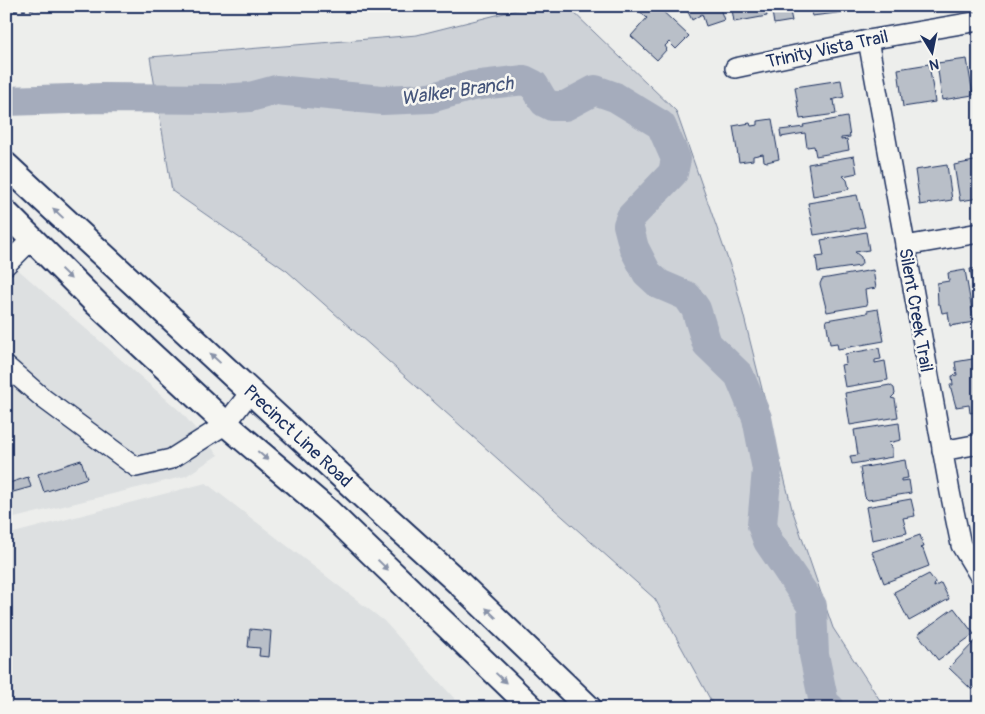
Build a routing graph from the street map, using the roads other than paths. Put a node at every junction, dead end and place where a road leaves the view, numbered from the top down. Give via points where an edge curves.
1 (979, 21) edge
2 (868, 40) junction
3 (735, 68) dead end
4 (6, 165) edge
5 (6, 213) edge
6 (979, 233) edge
7 (31, 240) junction
8 (905, 246) junction
9 (6, 265) edge
10 (6, 366) edge
11 (251, 391) junction
12 (226, 424) junction
13 (979, 444) edge
14 (942, 451) junction
15 (979, 575) edge
16 (532, 708) edge
17 (588, 708) edge

1 - 2 street, Trinity Vista Trail
2 - 3 street, Trinity Vista Trail
2 - 8 street, Silent Creek Trail
11 -> 4 main road, Precinct Line Road
5 - 7 main road, Precinct Line Road
6 - 8 street
7 - 9 street
7 -> 12 main road, Precinct Line Road
8 - 14 street, Silent Creek Trail
10 - 12 street via 136,467 171,460
11 - 12 street
17 -> 11 main road, Precinct Line Road via 460,584
12 -> 16 main road, Precinct Line Road via 328,511
13 - 14 street
14 - 15 street, Silent Creek Trail via 962,545

